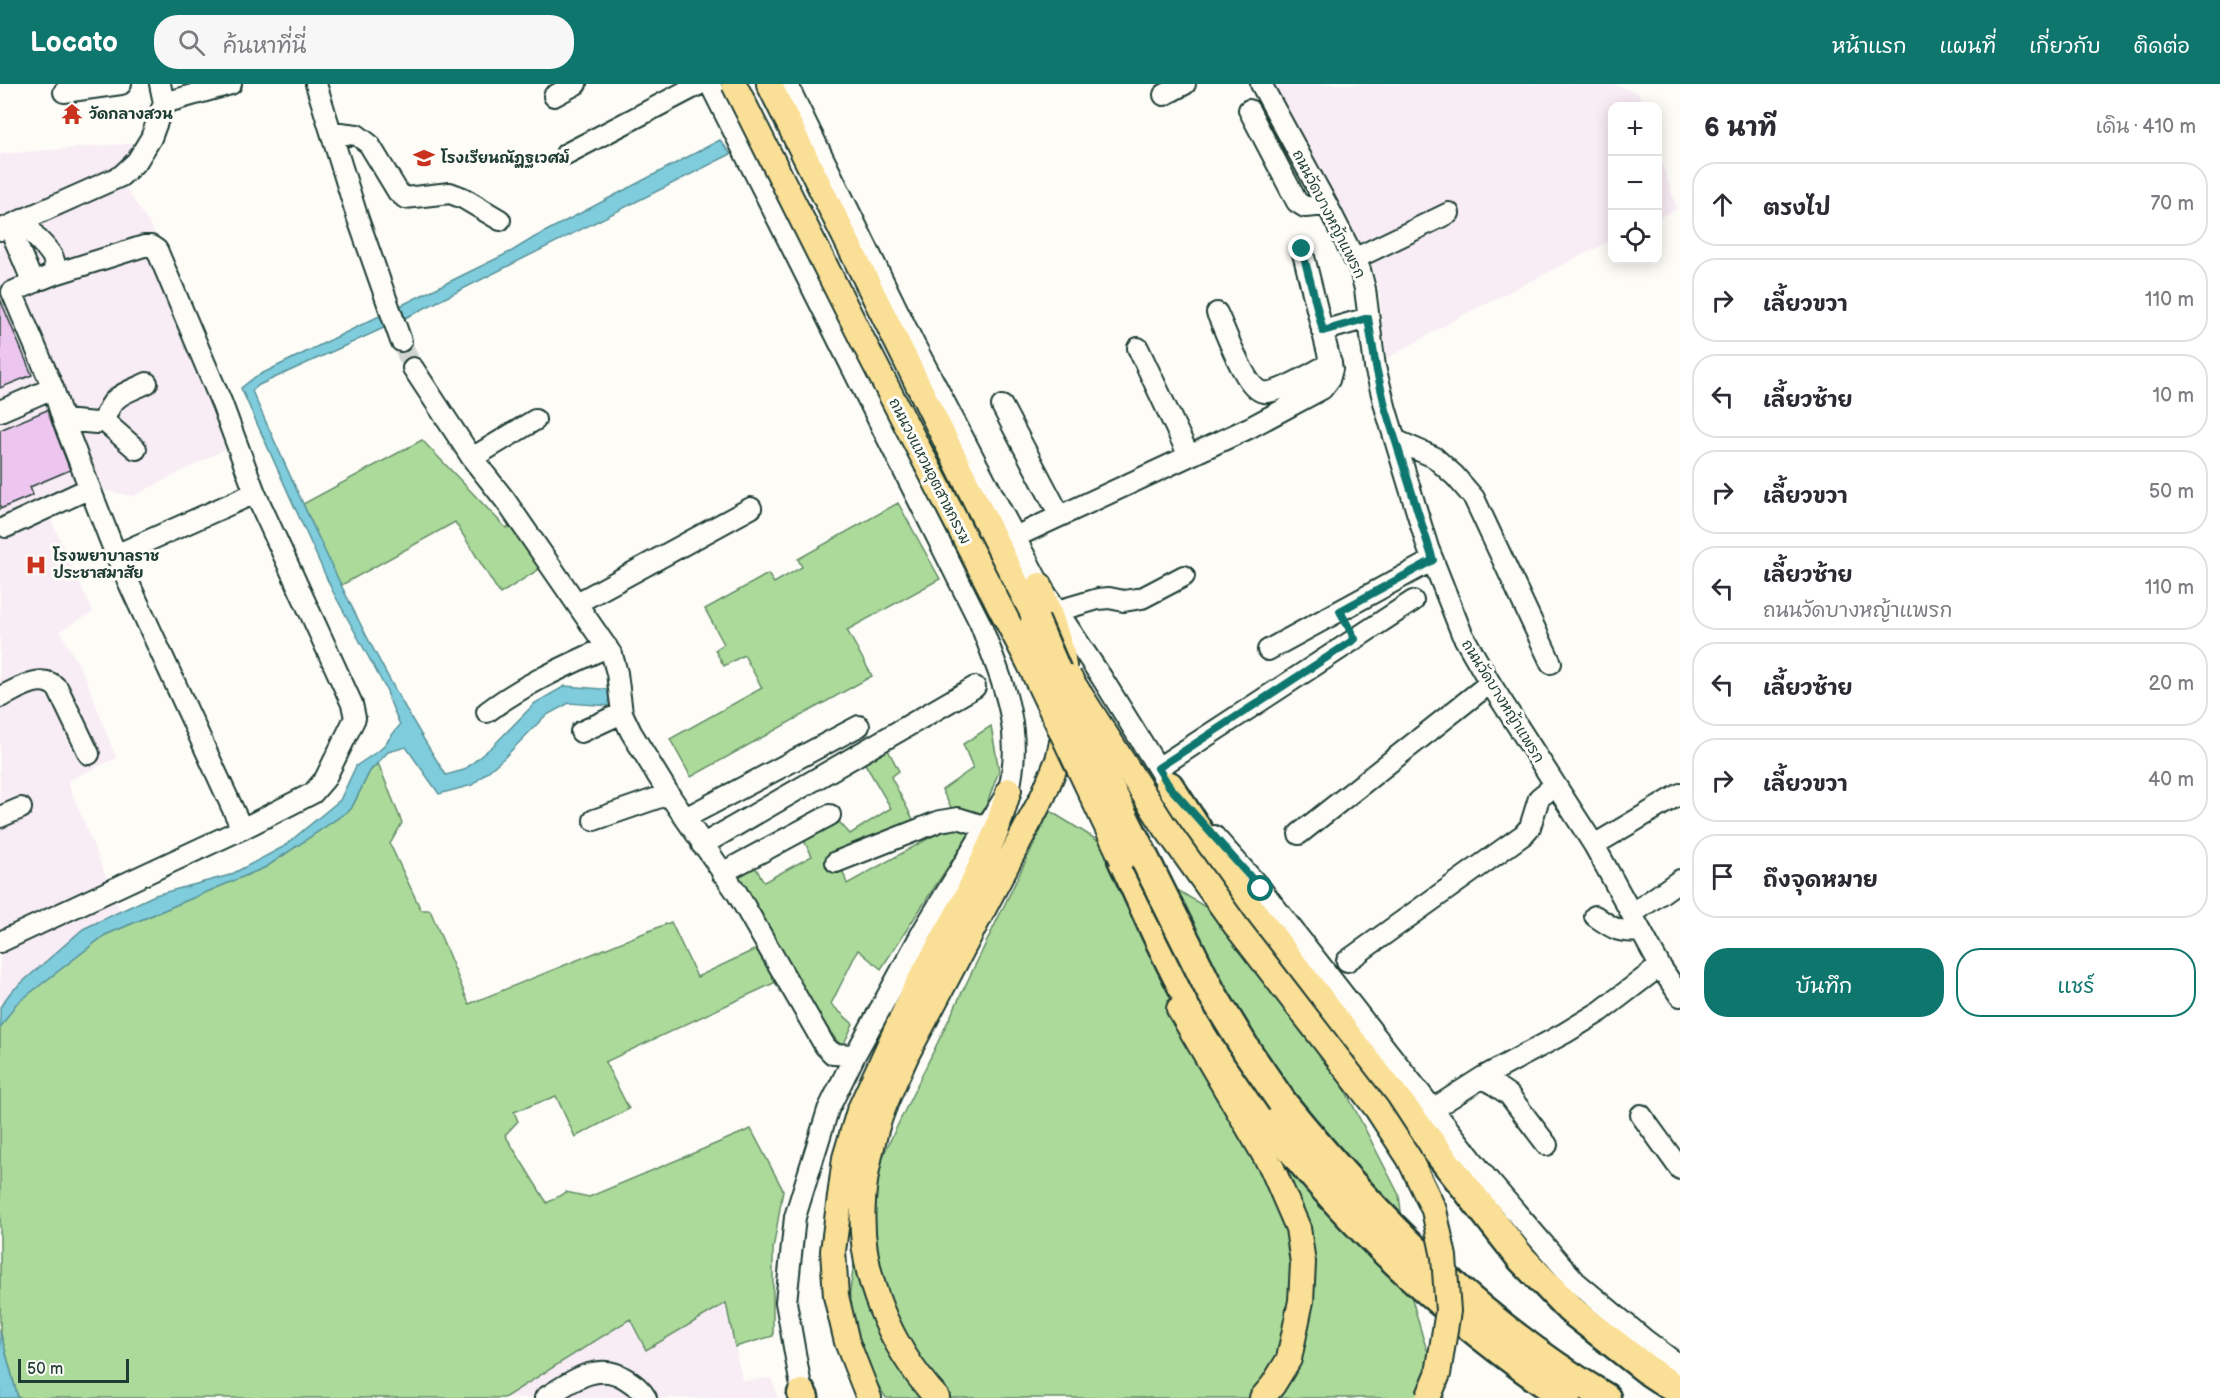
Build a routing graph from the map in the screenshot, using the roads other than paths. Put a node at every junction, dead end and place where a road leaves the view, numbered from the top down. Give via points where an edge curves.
1 (121, 84) edge
2 (231, 84) edge
3 (316, 84) edge
4 (576, 84) edge
5 (702, 84) edge
6 (710, 84) edge
7 (734, 84) edge
8 (769, 84) edge
9 (787, 84) edge
10 (1185, 84) edge
11 (1261, 84) edge
12 (64, 93) dead end
13 (162, 93) edge
14 (1164, 95) dead end
15 (554, 96) dead end
16 (1249, 110) dead end
17 (730, 123) junction
18 (332, 132) junction
19 (566, 154) dead end
20 (1327, 204) junction
21 (1449, 213) dead end
22 (500, 220) dead end
23 (12, 225) edge
24 (1302, 249) dead end
25 (1354, 259) junction
26 (52, 275) junction
27 (33, 283) junction
28 (6, 294) edge
29 (1217, 313) dead end
30 (1368, 318) junction
31 (1323, 331) junction
32 (399, 336) tunnel mouth
33 (1138, 348) dead end
34 (1331, 363) junction
35 (413, 368) tunnel mouth
36 (147, 383) dead end
37 (53, 388) junction
38 (1002, 406) dead end
39 (0, 411) edge
40 (63, 420) junction
41 (535, 420) dead end
42 (104, 421) junction
43 (1395, 440) junction
44 (136, 449) dead end
45 (1189, 456) junction
46 (472, 458) junction
47 (90, 488) junction
48 (255, 494) junction
49 (751, 508) dead end
50 (1060, 516) junction
51 (6, 527) dead end
52 (1015, 537) junction
53 (116, 555) junction
54 (1433, 560) junction
55 (1184, 576) dead end
56 (1040, 585) junction
57 (1413, 601) dead end
58 (577, 603) junction
59 (1340, 611) junction
60 (1046, 616) junction
61 (1355, 639) junction
62 (607, 647) junction
63 (1269, 650) dead end
64 (1551, 663) dead end
65 (1490, 683) junction
66 (975, 687) dead end
67 (0, 697) edge
68 (487, 712) dead end
69 (622, 713) junction
70 (859, 726) dead end
71 (581, 732) dead end
72 (89, 754) dead end
73 (1163, 777) junction
74 (1555, 785) junction
75 (1009, 790) junction
76 (669, 794) junction
77 (1680, 794) edge
78 (21, 808) dead end
79 (830, 815) dead end
80 (0, 817) edge
81 (685, 818) junction
82 (594, 820) dead end
83 (987, 827) junction
84 (242, 829) junction
85 (1299, 834) dead end
86 (702, 844) junction
87 (1594, 845) junction
88 (1122, 859) junction
89 (836, 862) dead end
90 (722, 873) junction
91 (1680, 880) edge
92 (1595, 916) dead end
93 (1637, 923) junction
94 (0, 942) edge
95 (1347, 961) dead end
96 (1660, 966) junction
97 (1680, 996) edge
98 (855, 1055) junction
99 (1483, 1077) junction
100 (1433, 1109) junction
101 (1641, 1115) dead end
102 (1547, 1145) dead end
103 (1680, 1169) edge
104 (1680, 1366) edge
105 (572, 1391) edge
106 (1680, 1392) edge
107 (803, 1397) edge
108 (545, 1398) edge
109 (646, 1398) edge
110 (869, 1398) edge
111 (937, 1398) edge
112 (1262, 1398) edge
113 (1428, 1398) edge
114 (1566, 1398) edge
115 (1606, 1398) edge

1 - 12 street
2 - 13 street
3 - 18 street
4 - 15 street
5 - 17 street
5 - 19 street
6 - 17 street
7 - 88 main road, ถนนวงแหวนอุตสาหกรรม, bridge via 1029,663
8 - 60 main road, ถนนวงแหวนอุตสาหกรรม
9 - 52 street
10 - 14 street
11 - 20 street, ถนนวัดบางหญ้าแพรก
13 - 23 street via 151,138 137,161 121,176
16 - 20 street via 1297,202 1305,207
17 - 75 street via 980,623 1008,703 1015,736 1015,765
18 - 22 street via 357,135 369,144 405,198 450,193
18 - 32 street
20 - 25 street, ถนนวัดบางหญ้าแพรก
21 - 25 street
23 - 26 street via 33,235 53,256
23 - 27 street
24 - 31 street
25 - 30 street, ถนนวัดบางหญ้าแพรก via 1365,289
26 - 27 street
26 - 48 street via 144,246 157,250
27 - 28 street
28 - 37 street
29 - 34 street via 1246,377 1256,389 1279,389
30 - 31 street
30 - 43 street, ถนนวัดบางหญ้าแพรก
31 - 34 street
33 - 45 street
34 - 45 street via 1329,380 1322,389
35 - 46 street
36 - 42 street via 110,403
37 - 39 street
37 - 40 street
38 - 50 street
40 - 42 street
40 - 47 street
41 - 46 street
42 - 44 street
43 - 54 street, ถนนวัดบางหญ้าแพรก
43 - 64 street via 1434,457 1474,498
45 - 50 street
46 - 58 street
47 - 51 street
47 - 53 street
48 - 53 street
48 - 84 street via 355,718 325,779 313,793
49 - 58 street
50 - 52 street
52 - 56 street
53 - 84 street
54 - 59 street
54 - 65 street, ถนนวัดบางหญ้าแพรก via 1462,634
55 - 60 street via 1142,598 1098,599
56 - 60 street
56 - 111 main road via 1062,652 1066,678 1065,729 1058,760 890,1092 876,1129 862,1203 873,1287 893,1335
57 - 61 street
58 - 62 street
59 - 61 street
59 - 63 street
60 - 73 street via 1102,678
60 - 113 main road, ถนนวงแหวนอุตสาหกรรม, bridge via 1106,736 1163,824 1231,920 1377,1109 1409,1158 1434,1210 1444,1257 1448,1311 1438,1374
60 - 115 highway, bridge via 1063,688 1116,804 1210,992 1282,1102 1329,1160 1441,1275 1533,1351
61 - 73 street
62 - 68 street via 538,679
62 - 69 street via 617,673
65 - 74 street, ถนนวัดบางหญ้าแพรก
65 - 85 street
66 - 86 street
67 - 72 street via 36,682 52,682
69 - 71 street
69 - 76 street
70 - 81 street
73 - 100 street via 1261,889
73 - 106 highway via 1243,900 1521,1258 1569,1309
74 - 87 street, ถนนวัดบางหญ้าแพรก
74 - 95 street via 1539,798 1530,827 1523,835
75 - 83 street
75 - 110 main road via 996,832 968,894 915,989 859,1111 845,1158 833,1251 836,1296 847,1342
76 - 81 street
76 - 82 street
77 - 87 street
78 - 80 street
79 - 90 street
81 - 86 street
83 - 89 street via 958,818 940,821
83 - 98 street via 924,929
84 - 94 street
86 - 90 street
87 - 93 street, ถนนวัดบางหญ้าแพรก
88 - 112 main road, ถนนวงแหวนอุตสาหกรรม via 1157,965 1272,1168 1298,1228 1303,1263 1301,1300 1288,1359
88 - 114 highway, bridge via 1193,1006 1264,1116 1312,1175 1427,1291 1470,1328
90 - 98 street via 825,1046 834,1054
91 - 93 street
92 - 93 street via 1614,930 1624,932
93 - 96 street, ถนนวัดบางหญ้าแพรก
96 - 97 street, ถนนวัดบางหญ้าแพรก
96 - 99 street via 1583,1022
98 - 107 street via 828,1110 795,1217 786,1302
99 - 100 street
99 - 102 street via 1509,1095
100 - 104 street via 1576,1282
101 - 103 street
105 - 108 street
105 - 109 street via 578,1377 600,1370 619,1374 640,1388

